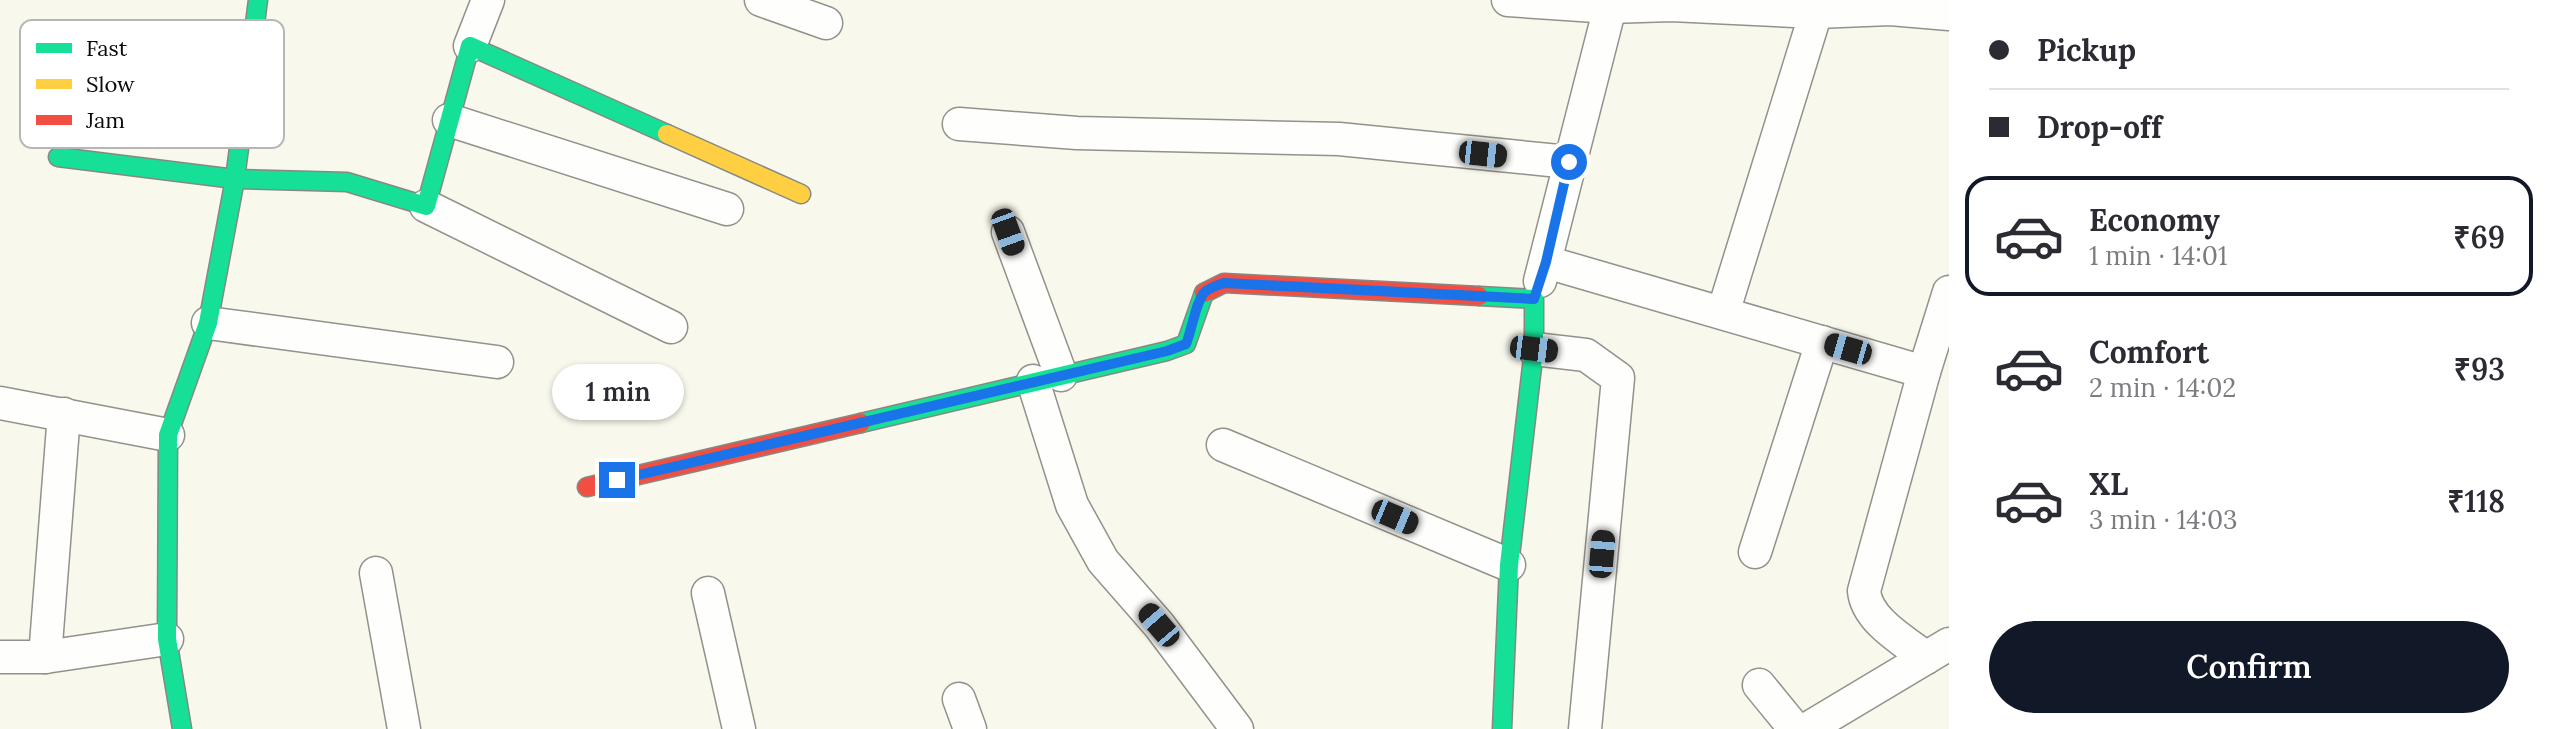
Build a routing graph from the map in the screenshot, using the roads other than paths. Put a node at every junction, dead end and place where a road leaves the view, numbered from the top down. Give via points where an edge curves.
1 (258, 0) edge
2 (488, 0) edge
3 (761, 0) edge
4 (1508, 0) edge
5 (1671, 3) edge
6 (1890, 4) edge
7 (1610, 7) junction
8 (1816, 12) junction
9 (1949, 14) edge
10 (255, 20) edge
11 (826, 23) dead end
12 (470, 46) junction
13 (449, 120) junction
14 (959, 124) dead end
15 (239, 148) edge
16 (58, 157) dead end
17 (1569, 162) junction
18 (235, 179) junction
19 (801, 194) dead end
20 (426, 206) junction
21 (727, 209) dead end
22 (1008, 232) dead end
23 (1546, 262) junction
24 (1949, 292) edge
25 (1534, 299) junction
26 (1723, 313) junction
27 (208, 323) junction
28 (671, 327) dead end
29 (1822, 342) junction
30 (1534, 349) junction
31 (497, 362) dead end
32 (1924, 372) junction
33 (1047, 378) junction
34 (0, 403) edge
35 (64, 414) junction
36 (168, 435) junction
37 (1223, 445) dead end
38 (587, 487) dead end
39 (1755, 552) dead end
40 (1509, 565) junction
41 (376, 573) dead end
42 (708, 593) dead end
43 (167, 639) junction
44 (1942, 652) edge
45 (0, 657) edge
46 (45, 657) junction
47 (1759, 685) dead end
48 (959, 699) dead end
49 (182, 729) edge
50 (404, 729) edge
51 (739, 729) edge
52 (970, 729) edge
53 (1237, 729) edge
54 (1502, 729) edge
55 (1585, 729) edge
56 (1795, 729) edge
57 (1807, 729) edge

1 - 10 street
2 - 12 street
3 - 11 street
4 - 7 street
5 - 7 street
5 - 8 street
6 - 8 street
6 - 9 street
7 - 17 street
8 - 26 street
12 - 13 street
12 - 19 street
13 - 20 street
13 - 21 street
14 - 17 street via 1077,133 1339,139
15 - 18 street
16 - 18 street
17 - 23 street
18 - 20 street via 347,182
18 - 27 street
20 - 28 street
22 - 33 street
23 - 25 street
23 - 26 street
24 - 32 street
25 - 30 street
25 - 33 street via 1224,283 1206,290 1198,302 1186,344
26 - 29 street
27 - 31 street
27 - 36 street
29 - 32 street
29 - 39 street
30 - 40 street
30 - 55 street via 1586,355 1618,378
32 - 44 street via 1864,591 1879,621
33 - 38 street
33 - 53 street via 1072,505 1103,561
34 - 35 street
35 - 36 street
35 - 46 street
36 - 43 street
37 - 40 street
40 - 54 street
41 - 50 street
42 - 51 street
43 - 46 street
43 - 49 street
44 - 57 street
45 - 46 street
47 - 56 street
48 - 52 street

